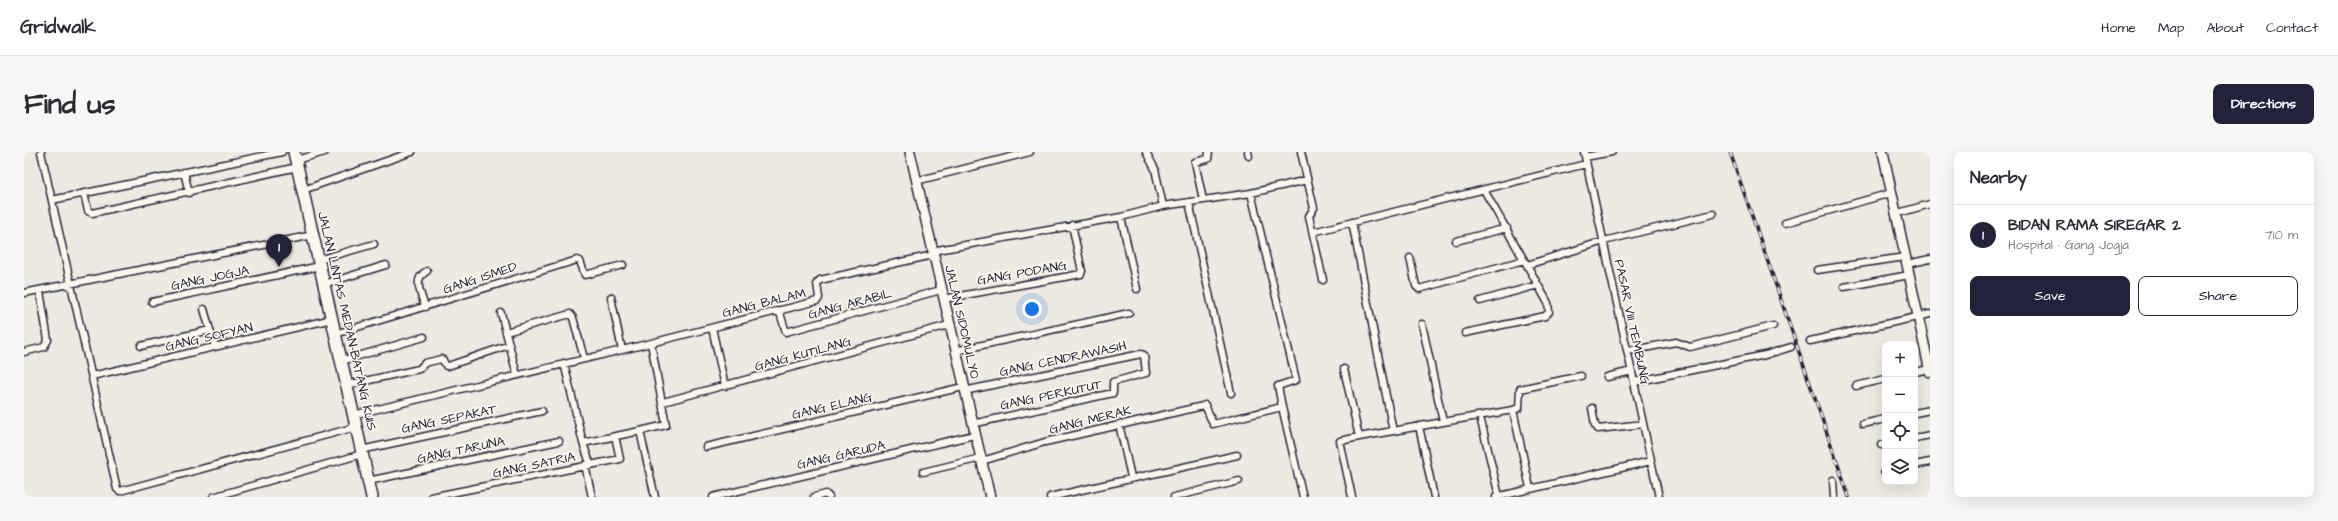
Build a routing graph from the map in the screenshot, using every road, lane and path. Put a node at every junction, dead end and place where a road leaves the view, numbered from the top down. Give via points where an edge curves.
1 (41, 152) edge
2 (282, 152) edge
3 (325, 152) edge
4 (412, 152) edge
5 (910, 152) edge
6 (1030, 152) edge
7 (1146, 152) edge
8 (1209, 152) edge
9 (1301, 152) edge
10 (1612, 152) edge
11 (1883, 152) edge
12 (1585, 158) edge
13 (296, 160) edge
14 (184, 172) junction
15 (1307, 180) junction
16 (916, 181) junction
17 (302, 190) junction
18 (1484, 190) junction
19 (189, 192) junction
20 (84, 193) junction
21 (1251, 193) junction
22 (1891, 193) junction
23 (52, 200) junction
24 (1204, 200) junction
25 (1189, 202) junction
26 (1930, 204) edge
27 (1163, 206) junction
28 (1713, 214) dead end
29 (1895, 214) junction
30 (1121, 217) junction
31 (1352, 222) junction
32 (1785, 223) dead end
33 (1072, 225) junction
34 (1507, 228) junction
35 (1313, 232) junction
36 (313, 234) junction
37 (1456, 241) dead end
38 (1604, 241) junction
39 (374, 244) dead end
40 (932, 253) junction
41 (1410, 258) dead end
42 (1930, 259) edge
43 (1906, 260) junction
44 (1525, 262) junction
45 (319, 263) junction
46 (386, 265) dead end
47 (623, 265) dead end
48 (1817, 270) dead end
49 (427, 272) dead end
50 (1909, 275) junction
51 (1323, 280) dead end
52 (72, 284) junction
53 (324, 284) junction
54 (1538, 285) junction
55 (1844, 287) dead end
56 (1137, 289) dead end
57 (40, 291) junction
58 (24, 294) edge
59 (942, 294) junction
60 (611, 297) dead end
61 (1480, 301) dead end
62 (152, 302) dead end
63 (425, 307) junction
64 (204, 309) dead end
65 (779, 310) junction
66 (1129, 313) dead end
67 (502, 314) dead end
68 (1930, 314) edge
69 (1918, 318) junction
70 (332, 319) junction
71 (1422, 324) dead end
72 (949, 325) junction
73 (1773, 326) dead end
74 (712, 328) junction
75 (210, 330) junction
76 (506, 332) junction
77 (1465, 333) dead end
78 (335, 334) junction
79 (424, 337) dead end
80 (1810, 341) dead end
81 (651, 343) junction
82 (509, 344) junction
83 (141, 346) dead end
84 (215, 347) junction
85 (1791, 347) dead end
86 (622, 350) junction
87 (955, 351) junction
88 (1628, 351) junction
89 (24, 352) edge
90 (1143, 354) joint
91 (584, 358) junction
92 (341, 361) junction
93 (564, 363) junction
94 (1929, 366) edge
95 (1344, 369) dead end
96 (1632, 371) junction
97 (1918, 371) edge
98 (517, 375) junction
99 (92, 376) junction
100 (1581, 376) dead end
101 (1607, 377) dead end
102 (1882, 381) edge
103 (1634, 382) junction
104 (346, 385) junction
105 (725, 386) junction
106 (1856, 386) dead end
107 (964, 389) junction
108 (1231, 393) dead end
109 (663, 402) junction
110 (1282, 407) junction
111 (1592, 408) dead end
112 (1513, 410) junction
113 (1930, 410) edge
114 (542, 411) dead end
115 (1918, 412) edge
116 (353, 415) junction
117 (1882, 420) edge
118 (1481, 421) dead end
119 (1442, 422) junction
120 (972, 424) junction
121 (1119, 424) junction
122 (1643, 424) junction
123 (1863, 424) dead end
124 (1419, 426) junction
125 (356, 427) junction
126 (640, 431) junction
127 (1393, 431) junction
128 (974, 435) junction
129 (1930, 435) edge
130 (615, 436) junction
131 (1359, 437) junction
132 (1918, 437) edge
133 (559, 441) dead end
134 (583, 443) junction
135 (706, 447) dead end
136 (362, 452) junction
137 (1237, 455) dead end
138 (981, 460) junction
139 (1651, 461) junction
140 (1930, 462) edge
141 (587, 464) junction
142 (1918, 464) edge
143 (923, 472) dead end
144 (1131, 477) junction
145 (1833, 480) dead end
146 (368, 481) junction
147 (1239, 481) dead end
148 (1530, 488) junction
149 (120, 491) junction
150 (116, 497) edge
151 (213, 497) edge
152 (372, 497) edge
153 (430, 497) edge
154 (592, 497) edge
155 (655, 497) edge
156 (713, 497) edge
157 (814, 497) edge
158 (829, 497) edge
159 (988, 497) edge
160 (1050, 497) edge
161 (1174, 497) edge
162 (1304, 497) edge
163 (1352, 497) edge
164 (1434, 497) edge
165 (1498, 497) edge
166 (1659, 497) edge
167 (1834, 497) edge

1 - 23 street
2 - 14 street
3 - 13 street
4 - 17 street
5 - 16 street, JALAN SIDOMULYO
6 - 16 street
7 - 27 street via 1155,169
8 - 24 street via 1208,159 1195,162
9 - 15 street
10 - 12 street
11 - 22 street
12 - 18 street
12 - 38 street, PASAR VIII TEMBUNG
13 - 17 highway, JALAN LINTAS MEDAN–BATANG KUIS
13 - 19 street
14 - 19 street
14 - 20 street
15 - 21 street
15 - 35 street via 1314,208 1309,216
16 - 40 street, JALAN SIDOMULYO
17 - 36 highway, JALAN LINTAS MEDAN–BATANG KUIS
18 - 31 street
18 - 34 street
19 - 20 street via 92,213 88,211
20 - 23 street
21 - 24 street
21 - 110 street via 1296,380 1278,386
22 - 29 street
22 - 32 street
23 - 52 street
24 - 25 street
25 - 27 street
25 - 108 street
26 - 29 street
27 - 30 street
28 - 38 street
29 - 43 street
30 - 33 street
30 - 56 street
31 - 35 street
31 - 127 street
33 - 40 street
33 - 59 street, GANG PODANG via 1082,271 1080,274
34 - 37 street
34 - 44 street
35 - 51 street
36 - 45 highway, JALAN LINTAS MEDAN–BATANG KUIS
36 - 52 street
38 - 44 street
38 - 88 street, PASAR VIII TEMBUNG
39 - 45 street, GANG JOGJA
40 - 59 street, JALAN SIDOMULYO
40 - 65 street, GANG BALAM via 820,280 817,283 819,300
41 - 44 street via 1416,286 1419,289
42 - 43 street
43 - 48 street
43 - 50 street
44 - 54 street
45 - 53 highway, JALAN LINTAS MEDAN–BATANG KUIS
45 - 62 street, GANG JOGJA
46 - 53 street
47 - 63 street, GANG ISMED via 585,275 578,260
49 - 63 street via 420,275 417,280
50 - 55 street
50 - 69 street
52 - 57 street
52 - 99 street
53 - 70 highway, JALAN LINTAS MEDAN–BATANG KUIS
54 - 61 street
54 - 77 street via 1548,303 1549,312 1545,316
57 - 58 street
57 - 89 street via 48,340 44,347
59 - 65 street, GANG ARABIL via 786,332
59 - 72 street, JALAN SIDOMULYO
60 - 86 street
63 - 78 street, GANG ISMED
64 - 75 street
65 - 74 street, GANG BALAM
66 - 87 street
67 - 76 street
68 - 69 street
69 - 80 street
69 - 94 street
70 - 78 highway, JALAN LINTAS MEDAN–BATANG KUIS
70 - 84 street, GANG SOFYAN
71 - 119 street
72 - 87 street, JALAN SIDOMULYO
72 - 105 street, GANG KUTILANG
73 - 88 street via 1690,347 1676,342
74 - 81 street, GANG BALAM
74 - 105 street
75 - 83 street
75 - 84 street
76 - 82 street
76 - 91 street via 570,314 574,318
78 - 92 highway, JALAN LINTAS MEDAN–BATANG KUIS
79 - 92 street
81 - 86 street, GANG BALAM
81 - 109 street
82 - 98 street
82 - 104 street via 448,366 441,359 425,363 420,369
84 - 99 street, GANG SOFYAN
85 - 103 street via 1765,355
86 - 91 street, GANG BALAM
87 - 107 street, JALAN SIDOMULYO
88 - 96 street, PASAR VIII TEMBUNG
90 - 107 street, GANG CENDRAWASIH
90 - 120 street, GANG PERKUTUT via 1146,373 1113,382 1113,393
91 - 93 street, GANG BALAM
92 - 104 highway, JALAN LINTAS MEDAN–BATANG KUIS
93 - 98 street, GANG BALAM
93 - 134 street
94 - 97 street
95 - 131 street
96 - 101 street
96 - 103 street, PASAR VIII TEMBUNG
98 - 116 street, GANG BALAM
99 - 149 street via 117,489
100 - 112 street via 1520,389 1519,408
102 - 106 street
103 - 122 street, PASAR VIII TEMBUNG
104 - 116 highway, JALAN LINTAS MEDAN–BATANG KUIS
105 - 109 street, GANG KUTILANG
107 - 120 street, JALAN SIDOMULYO
107 - 135 street, GANG ELANG
109 - 126 street via 666,425
110 - 121 street, GANG MERAK via 1213,424 1205,405
110 - 162 street
111 - 122 street via 1598,429
112 - 119 street
112 - 148 street
113 - 115 street
114 - 136 street, GANG SEPAKAT
116 - 125 highway, JALAN LINTAS MEDAN–BATANG KUIS
117 - 123 street
118 - 165 street
119 - 124 street
120 - 128 street, JALAN SIDOMULYO
121 - 138 street, GANG MERAK
121 - 144 street
122 - 139 street, PASAR VIII TEMBUNG
124 - 127 street
124 - 164 street
125 - 136 highway, JALAN LINTAS MEDAN–BATANG KUIS
125 - 149 street
126 - 130 street
126 - 155 street
127 - 131 street
128 - 138 street, JALAN SIDOMULYO
128 - 156 street, GANG GARUDA
129 - 132 street
130 - 134 street
130 - 141 street, GANG SATRIA via 620,459
131 - 163 street via 1340,441
133 - 146 street, GANG TARUNA
134 - 141 street
136 - 146 highway, JALAN LINTAS MEDAN–BATANG KUIS
136 - 151 street, GANG SEPAKAT
137 - 144 street
138 - 143 street, GANG MERAK
138 - 159 street, JALAN SIDOMULYO
139 - 148 street
139 - 166 street, PASAR VIII TEMBUNG
140 - 142 street
141 - 153 street, GANG SATRIA
141 - 154 street
144 - 160 street
145 - 167 street
146 - 152 highway, JALAN LINTAS MEDAN–BATANG KUIS
147 - 161 street
148 - 165 street
149 - 150 street
157 - 158 street via 826,494

